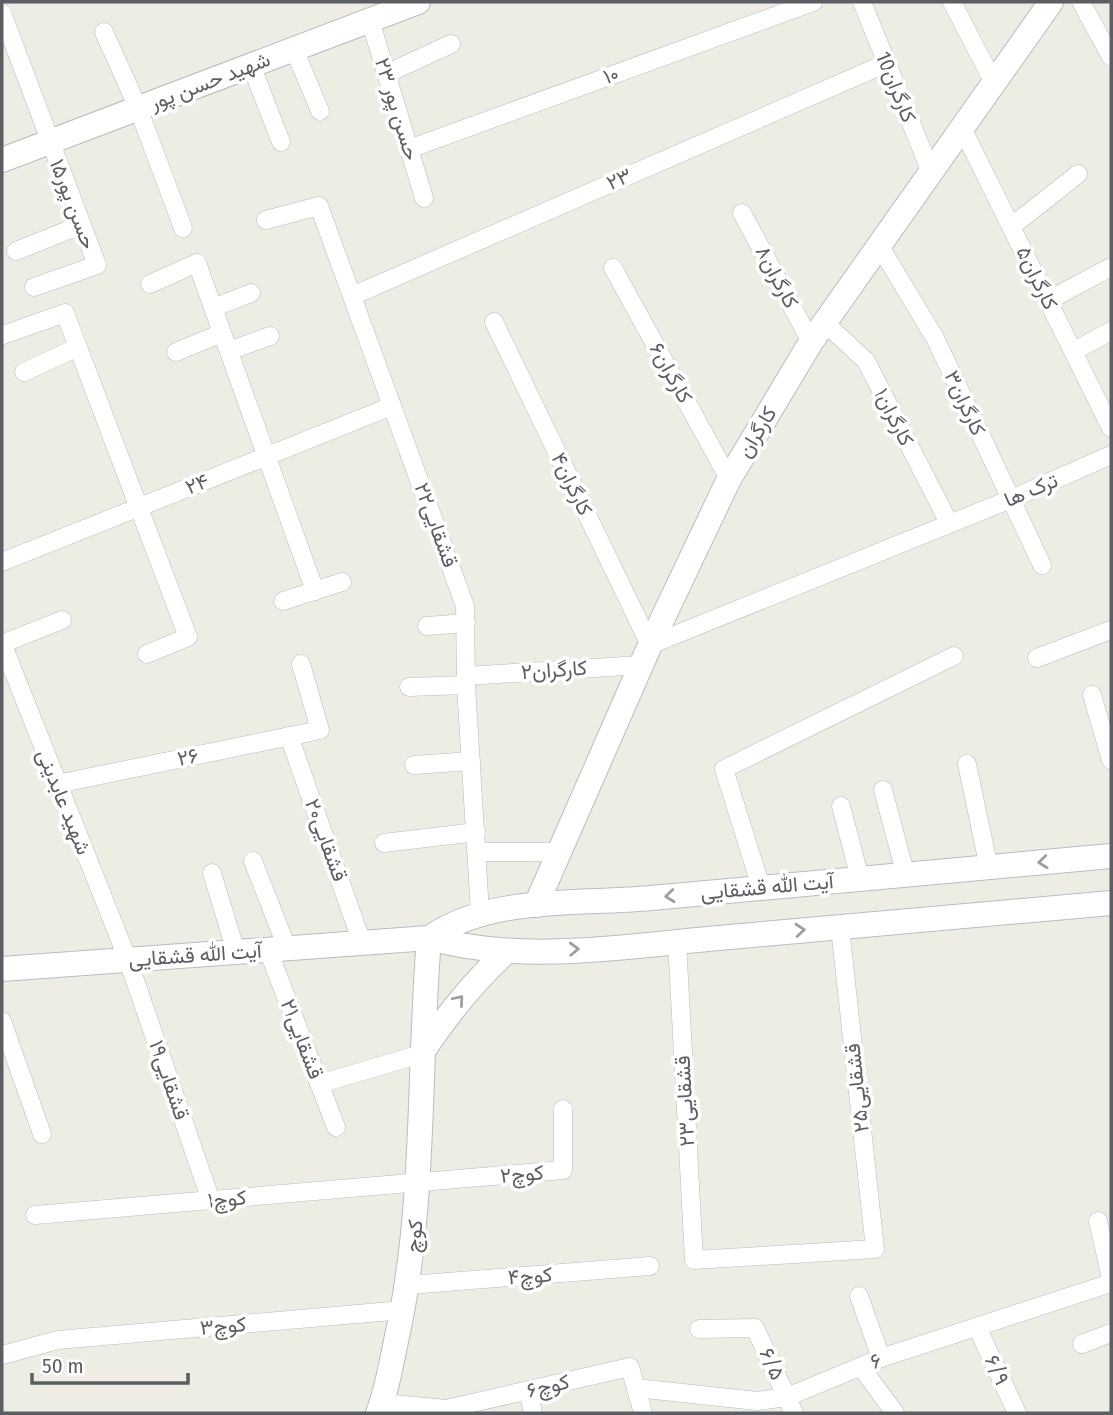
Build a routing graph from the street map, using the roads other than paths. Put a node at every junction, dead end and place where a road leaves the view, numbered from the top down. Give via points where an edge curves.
1 (418, 2) edge
2 (813, 2) edge
3 (862, 2) edge
4 (952, 2) edge
5 (1051, 2) edge
6 (1081, 2) edge
7 (377, 12) edge
8 (2, 13) edge
9 (104, 32) dead end
10 (451, 44) dead end
11 (294, 49) junction
12 (1111, 57) edge
13 (887, 63) junction
14 (251, 65) junction
15 (386, 74) junction
16 (994, 83) junction
17 (138, 108) junction
18 (320, 111) dead end
19 (962, 128) junction
20 (49, 142) junction
21 (281, 142) dead end
22 (409, 149) junction
23 (2, 160) edge
24 (931, 172) junction
25 (1078, 174) dead end
26 (424, 198) dead end
27 (742, 213) dead end
28 (266, 220) dead end
29 (81, 225) junction
30 (1012, 226) junction
31 (183, 228) dead end
32 (879, 245) junction
33 (16, 251) dead end
34 (1111, 267) edge
35 (613, 268) dead end
36 (150, 284) dead end
37 (34, 287) dead end
38 (251, 293) dead end
39 (352, 296) junction
40 (1049, 300) junction
41 (213, 308) junction
42 (495, 322) dead end
43 (1111, 331) edge
44 (818, 332) junction
45 (222, 333) junction
46 (3, 335) edge
47 (270, 336) dead end
48 (78, 347) junction
49 (229, 351) junction
50 (1074, 351) junction
51 (176, 352) dead end
52 (24, 372) dead end
53 (392, 406) junction
54 (1111, 428) edge
55 (1111, 455) edge
56 (266, 457) junction
57 (729, 479) junction
58 (1011, 499) junction
59 (139, 508) junction
60 (949, 523) junction
61 (2, 562) edge
62 (1042, 565) dead end
63 (342, 582) dead end
64 (315, 591) junction
65 (283, 601) dead end
66 (62, 620) dead end
67 (466, 623) junction
68 (427, 626) dead end
69 (1111, 630) edge
70 (2, 644) edge
71 (147, 654) dead end
72 (645, 655) junction
73 (954, 656) dead end
74 (1037, 658) dead end
75 (301, 664) dead end
76 (466, 681) junction
77 (409, 687) dead end
78 (1092, 695) dead end
79 (289, 736) junction
80 (1111, 760) edge
81 (471, 761) junction
82 (414, 765) dead end
83 (967, 765) dead end
84 (57, 784) junction
85 (883, 790) dead end
86 (841, 806) dead end
87 (476, 832) junction
88 (384, 843) dead end
89 (478, 852) junction
90 (558, 852) junction
91 (1111, 856) edge
92 (253, 861) dead end
93 (989, 868) junction
94 (212, 873) dead end
95 (906, 876) junction
96 (860, 879) junction
97 (761, 887) junction
98 (1111, 902) edge
99 (537, 905) junction
100 (480, 914) junction
101 (840, 927) junction
102 (429, 938) junction
103 (677, 941) junction
104 (362, 943) junction
105 (277, 949) junction
106 (236, 952) junction
107 (506, 952) junction
108 (128, 960) junction
109 (2, 969) edge
110 (2, 1021) edge
111 (421, 1054) junction
112 (319, 1084) junction
113 (563, 1109) dead end
114 (336, 1127) dead end
115 (42, 1134) dead end
116 (420, 1184) junction
117 (211, 1201) junction
118 (35, 1215) dead end
119 (1098, 1221) dead end
120 (694, 1260) joint
121 (650, 1266) dead end
122 (1111, 1281) edge
123 (409, 1285) junction
124 (859, 1296) dead end
125 (403, 1310) junction
126 (977, 1327) junction
127 (699, 1329) dead end
128 (1111, 1333) edge
129 (1082, 1344) dead end
130 (2, 1354) edge
131 (881, 1358) junction
132 (861, 1367) junction
133 (636, 1388) junction
134 (528, 1390) junction
135 (790, 1405) edge
136 (380, 1408) edge
137 (533, 1413) edge
138 (643, 1413) edge
139 (895, 1413) edge
140 (1017, 1413) edge

1 - 7 street, شهید حسن پور
2 - 22 street, ۱۰
3 - 13 street, 10کارگران
4 - 16 street
5 - 16 street, کارگران
6 - 12 street
7 - 11 street, شهید حسن پور
7 - 15 street, ۲۳ حسن پور
8 - 20 street, حسن پور۱۵
9 - 17 street
10 - 15 street
11 - 14 street, شهید حسن پور
11 - 18 street
13 - 24 street, 10کارگران
13 - 39 street, ۲۳
14 - 17 street, شهید حسن پور
14 - 21 street
15 - 22 street, ۲۳ حسن پور
16 - 19 street, کارگران
17 - 20 street, شهید حسن پور
17 - 31 street
19 - 24 street, کارگران
19 - 30 street, کارگران۵
20 - 23 street, شهید حسن پور
20 - 29 street, حسن پور۱۵
22 - 26 street, ۲۳ حسن پور
24 - 32 street, کارگران
25 - 30 street
27 - 44 street, کارگران۸
28 - 39 street, ۲۲قشقایی via 319,206
29 - 33 street
29 - 37 street, حسن پور۱۵ via 97,265
30 - 40 street, کارگران۵
32 - 44 street, کارگران
32 - 58 street, کارگران۳ via 935,338
34 - 40 street
35 - 57 street, ۶کارگران
36 - 41 street via 197,262
38 - 41 street
39 - 53 street, ۲۲قشقایی
40 - 50 street, کارگران۵
41 - 45 street
42 - 72 street, کارگران۴
43 - 50 street
44 - 57 street, کارگران
44 - 60 street, ۱کارگران via 866,361
45 - 49 street
45 - 51 street
46 - 48 street via 65,313
47 - 49 street
48 - 52 street
48 - 59 street
49 - 56 street
50 - 54 street, کارگران۵
53 - 56 street, ۲۴
53 - 67 street, ۲۲قشقایی via 465,606
55 - 58 street, ترک ها
56 - 59 street, ۲۴
56 - 64 street
57 - 72 street, کارگران
58 - 60 street, ترک ها
58 - 62 street, کارگران۳
59 - 61 street, ۲۴
59 - 71 street via 188,637
60 - 72 street, ترک ها
63 - 64 street
64 - 65 street
66 - 70 street
67 - 68 street
67 - 76 street, ۲۲قشقایی
69 - 74 street
70 - 84 street, شهید عابدینی
72 - 76 street, کارگران۲
72 - 90 street, کارگران
73 - 97 street via 724,769
75 - 79 street, ۲۶ via 320,730
76 - 77 street, کارگران۲
76 - 81 street, ۲۲قشقایی
78 - 80 street
79 - 84 street, ۲۶
79 - 104 street, ۲۰قشقایی
81 - 82 street
81 - 87 street, ۲۲قشقایی
83 - 93 street
84 - 108 street, شهید عابدینی
85 - 95 street
86 - 96 street
87 - 88 street
87 - 89 street, ۲۲قشقایی
89 - 90 street
89 - 100 street, ۲۲قشقایی
90 - 99 street, کارگران
91 -> 93 street, آیت الله قشقایی
92 - 105 street, قشقایی۲۱
93 - 95 street, آیت الله قشقایی
94 - 106 street
95 - 96 street, آیت الله قشقایی
96 - 97 street, آیت الله قشقایی
97 -> 99 street, آیت الله قشقایی
98 - 101 street, آیت الله قشقایی
99 - 100 street, آیت الله قشقایی
100 - 102 street, آیت الله قشقایی via 448,925
103 -> 101 street, آیت الله قشقایی
101 - 120 street, قشقایی۲۵ via 875,1249
102 - 104 street, آیت الله قشقایی
102 - 107 street, آیت الله قشقایی
102 - 111 street, کوچ
107 -> 103 street, آیت الله قشقایی
103 - 120 street, قشقایی۲۳
104 - 105 street, آیت الله قشقایی
105 - 106 street, آیت الله قشقایی
105 - 112 street, قشقایی۲۱
106 - 108 street, آیت الله قشقایی
111 -> 107 street via 456,1004
108 - 109 street, آیت الله قشقایی
108 - 117 street, ۱۹قشقایی
110 - 115 street
111 - 112 street
111 - 116 street, کوچ
112 - 114 street, قشقایی۲۱
113 - 116 street, کوچ۲ via 563,1170
116 - 117 street, کوچ۱
116 - 123 street, کوچ
117 - 118 street, کوچ۱
119 - 122 street
121 - 123 street, کوچ۴
122 - 126 street, ۶
123 - 125 street, کوچ
124 - 131 street
125 - 130 street, ۳کوچ via 58,1340
125 - 136 street, کوچ
126 - 131 street, ۶
126 - 140 street, ۶/۹
127 - 135 street, ۶/۵ via 755,1328
128 - 129 street
131 - 132 street, ۶
132 - 135 street, ۶
132 - 139 street
133 - 134 street, کوچ۶ via 630,1367
133 - 135 street, ۶
133 - 138 street
134 - 136 street, کوچ۶ via 446,1409
134 - 137 street

